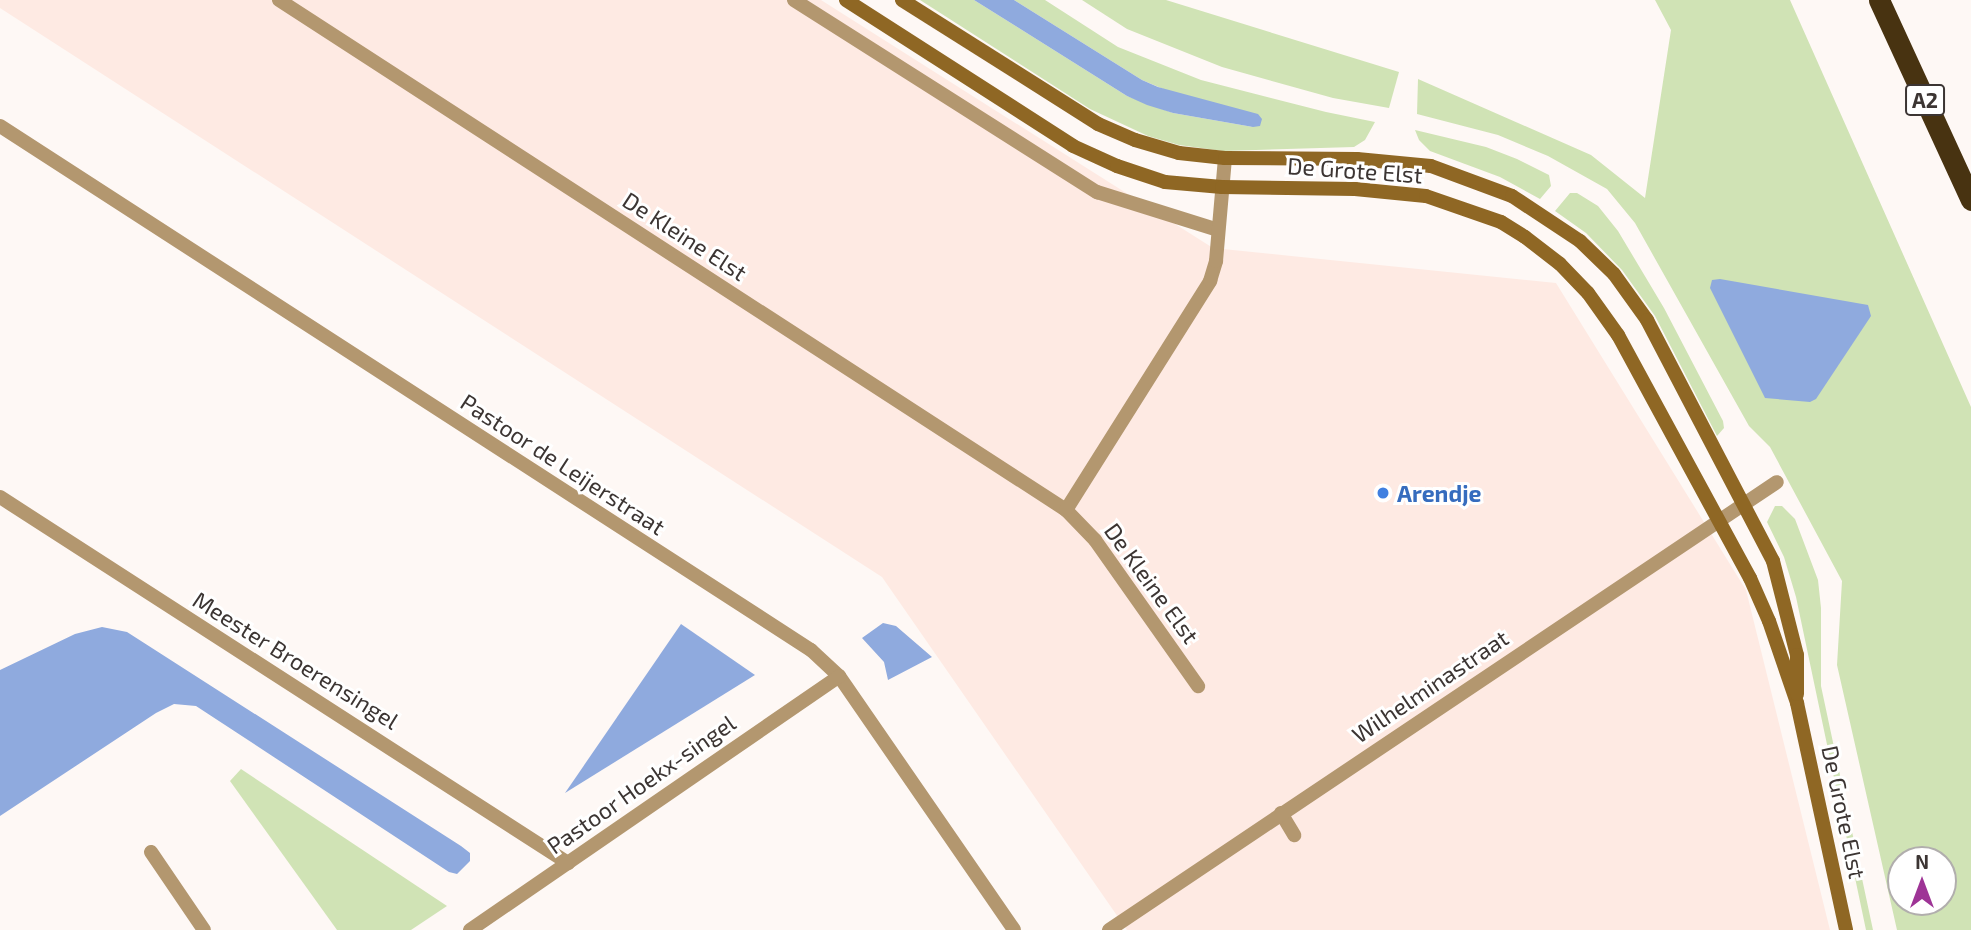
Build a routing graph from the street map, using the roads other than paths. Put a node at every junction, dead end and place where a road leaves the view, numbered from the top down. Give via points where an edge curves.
1 (279, 0) edge
2 (794, 0) edge
3 (846, 0) edge
4 (902, 0) edge
5 (1879, 0) edge
6 (0, 126) edge
7 (1225, 158) junction
8 (1222, 187) junction
9 (1971, 200) edge
10 (1218, 230) junction
11 (1777, 482) dead end
12 (0, 497) edge
13 (1744, 503) junction
14 (1066, 510) junction
15 (1719, 522) junction
16 (839, 676) junction
17 (1198, 686) dead end
18 (1797, 703) junction
19 (1281, 813) junction
20 (1294, 835) dead end
21 (152, 852) dead end
22 (568, 863) junction
23 (204, 930) edge
24 (470, 930) edge
25 (1014, 930) edge
26 (1109, 930) edge
27 (1846, 930) edge

1 - 14 street, De Kleine Elst
2 - 10 street via 1097,192
3 - 8 main road, De Grote Elst via 1073,146 1165,182
4 - 7 main road, De Grote Elst via 1098,124 1179,153
5 - 9 highway, A2
6 - 16 street, Pastoor de Leijerstraat via 811,650
7 - 8 street
7 - 13 main road, De Grote Elst via 1357,159 1431,166 1512,196 1542,213 1614,274 1641,311
8 - 10 street
8 - 15 main road, De Grote Elst via 1355,189 1426,196 1501,222 1525,237 1588,293 1618,335
10 - 14 street via 1210,281
11 - 13 street, Wilhelminastraat
12 - 22 street, Meester Broerensingel
13 - 15 street, Wilhelminastraat
13 - 18 main road, De Grote Elst via 1773,561 1797,655
14 - 17 street, De Kleine Elst via 1095,540
15 - 18 main road, De Grote Elst via 1769,621
15 - 19 street, Wilhelminastraat
16 - 22 street, Pastoor Hoekx-singel
16 - 25 street, Pastoor de Leijerstraat
18 - 27 main road, De Grote Elst
19 - 20 street
19 - 26 street, Wilhelminastraat
21 - 23 street
22 - 24 street, Pastoor Hoekx-singel

